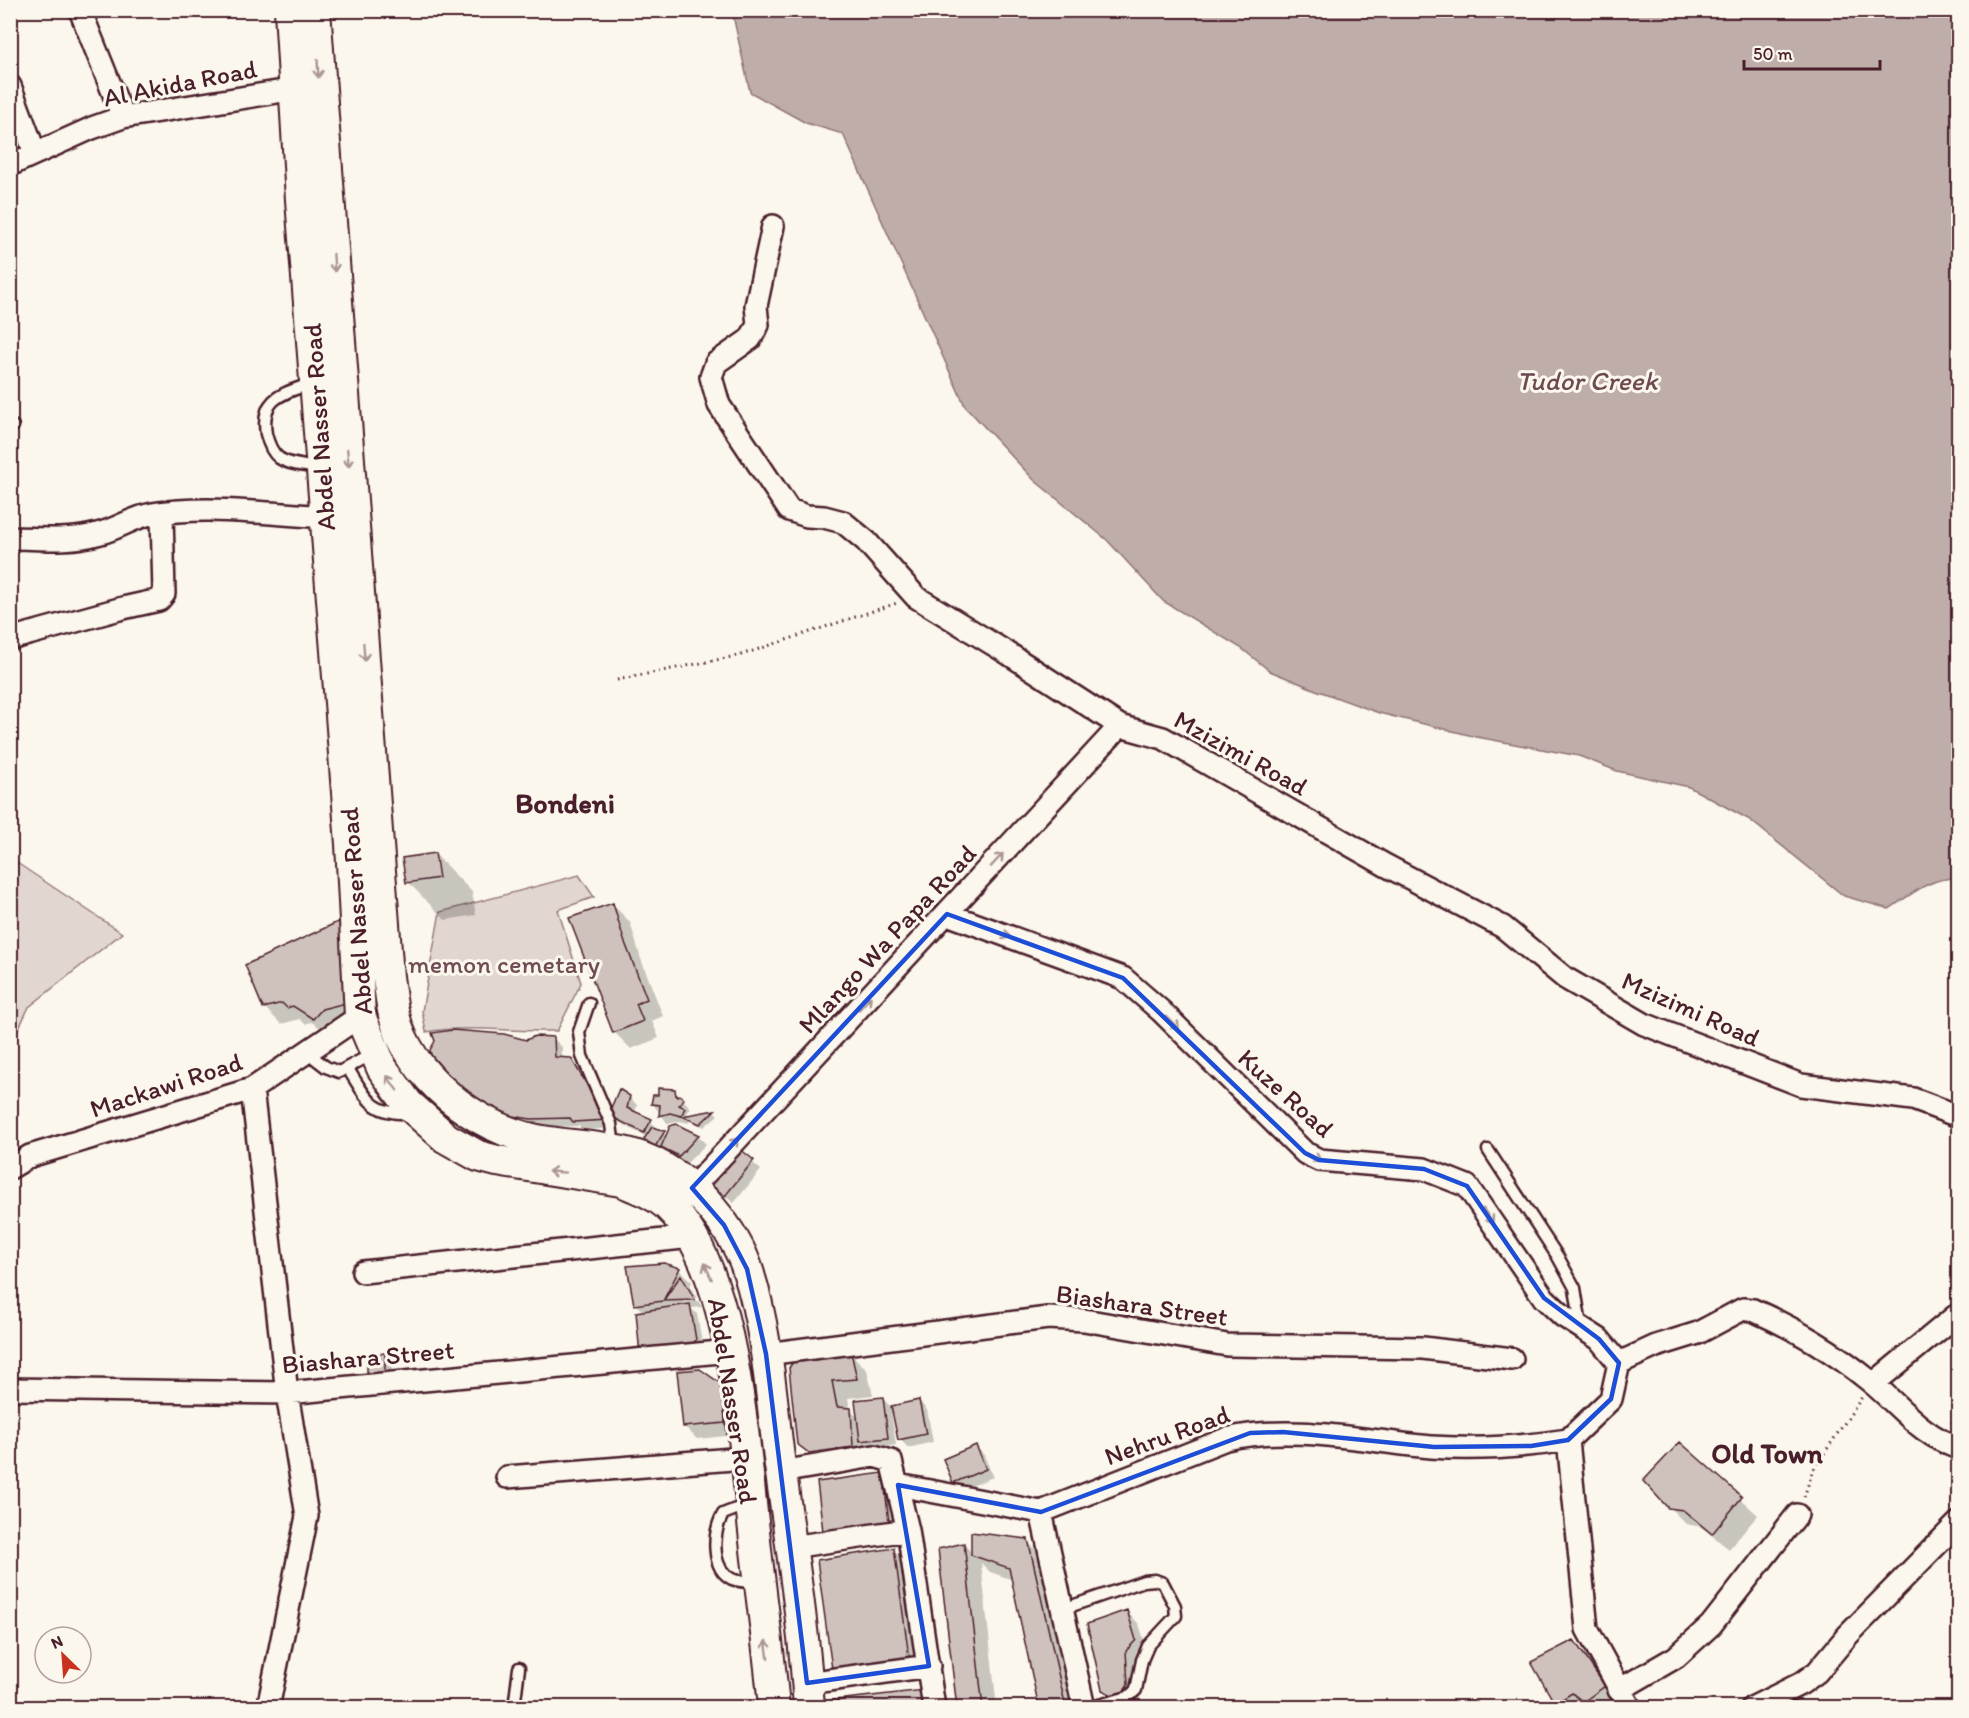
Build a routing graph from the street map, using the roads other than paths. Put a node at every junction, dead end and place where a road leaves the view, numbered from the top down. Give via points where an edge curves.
1 (80, 10) edge
2 (290, 10) edge
3 (315, 10) edge
4 (10, 86) edge
5 (296, 89) junction
6 (123, 117) junction
7 (34, 153) junction
8 (10, 165) edge
9 (773, 226) dead end
10 (315, 381) junction
11 (332, 419) junction
12 (322, 469) junction
13 (162, 513) junction
14 (326, 517) junction
15 (10, 538) edge
16 (346, 598) junction
17 (10, 639) edge
18 (1120, 726) junction
19 (947, 914) junction
20 (589, 1003) dead end
21 (360, 1017) junction
22 (308, 1053) junction
23 (374, 1053) junction
24 (348, 1069) junction
25 (252, 1089) junction
26 (417, 1112) junction
27 (1959, 1116) edge
28 (615, 1150) junction
29 (1488, 1150) dead end
30 (10, 1168) edge
31 (692, 1188) junction
32 (692, 1238) junction
33 (363, 1272) dead end
34 (1959, 1314) edge
35 (1581, 1327) junction
36 (730, 1351) junction
37 (766, 1354) junction
38 (1512, 1359) dead end
39 (1619, 1363) junction
40 (1873, 1384) junction
41 (10, 1389) edge
42 (287, 1393) junction
43 (1568, 1440) junction
44 (1959, 1448) edge
45 (745, 1458) junction
46 (781, 1472) junction
47 (507, 1477) dead end
48 (898, 1485) junction
49 (750, 1503) junction
50 (1041, 1512) junction
51 (1797, 1515) road end
52 (1959, 1523) edge
53 (908, 1530) junction
54 (791, 1547) junction
55 (760, 1583) junction
56 (1063, 1609) junction
57 (929, 1666) junction
58 (519, 1668) dead end
59 (808, 1695) edge
60 (1624, 1699) edge
61 (268, 1707) edge
62 (514, 1707) edge
63 (774, 1707) edge
64 (934, 1707) edge
65 (1086, 1707) edge
66 (1752, 1707) edge

1 - 6 street
2 - 5 main road, Abdel Nasser Road
3 -> 11 main road, Abdel Nasser Road
4 - 7 street
5 - 6 street, Al Akida Road
5 - 10 main road, Abdel Nasser Road
6 - 7 street, Al Akida Road
7 - 8 street, Al Akida Road
9 - 18 street, Mzizimi Road via 756,306 758,325 750,339 716,363 711,377 713,391 737,435 789,510 843,522 915,597
10 - 11 main road, Abdel Nasser Road
10 - 12 lane via 281,395 268,405 264,417 268,444 278,458
11 - 12 main road, Abdel Nasser Road
11 -> 16 main road, Abdel Nasser Road
12 - 14 main road, Abdel Nasser Road
13 - 14 street via 202,510
13 - 15 street via 79,538
13 - 17 street via 164,594 159,600
14 - 16 main road, Abdel Nasser Road
16 - 21 main road, Abdel Nasser Road
16 -> 28 main road, Abdel Nasser Road via 388,977 394,1016 402,1034 432,1080 452,1100 491,1125 536,1140
19 -> 18 street, Mlango Wa Papa Road
18 - 27 street, Mzizimi Road via 1163,738 1384,865 1503,927 1565,978 1644,1024 1801,1085 1913,1099
31 -> 19 street, Mlango Wa Papa Road
19 -> 35 street, Kuze Road via 1123,978 1305,1153 1319,1160 1424,1169 1467,1186 1544,1298
20 - 28 lane via 579,1032 582,1056 611,1124
21 - 22 street, Mackawi Road
21 - 23 main road, Abdel Nasser Road
22 - 24 lane via 326,1067 339,1072
22 - 25 street, Mackawi Road
23 - 24 lane
26 -> 23 main road, Abdel Nasser Road
24 - 26 lane via 371,1104 390,1114
25 - 30 street, Mackawi Road via 30,1156
25 - 42 street
32 -> 26 main road, Abdel Nasser Road via 670,1207 648,1192 621,1181 544,1171 477,1156 446,1138
28 - 31 main road, Abdel Nasser Road via 652,1162
29 - 35 lane via 1575,1288
31 - 37 main road, Abdel Nasser Road via 712,1209 744,1262
32 - 33 street
36 -> 32 main road, Abdel Nasser Road via 715,1286
34 - 40 street
35 - 39 street, Kuze Road
36 - 42 street, Biashara Street
36 - 45 main road, Abdel Nasser Road
37 - 38 street, Biashara Street via 1048,1318 1084,1320 1227,1345 1423,1348
37 - 46 main road, Abdel Nasser Road
39 - 40 street via 1698,1333 1743,1310 1753,1310 1822,1344
39 - 43 street via 1611,1400
40 - 44 street via 1928,1434
41 - 42 street, Biashara Street
42 - 61 street via 307,1516
43 - 50 street, Nehru Road via 1531,1446 1434,1447 1283,1432 1250,1433 1226,1438
43 - 60 street via 1587,1629
45 - 47 street
45 - 49 main road, Abdel Nasser Road
46 - 48 street via 880,1456 891,1461
46 - 54 main road, Abdel Nasser Road
48 - 50 street
48 - 53 street
49 - 55 main road, Abdel Nasser Road
49 - 55 lane via 723,1514 716,1526 715,1548 722,1570 733,1580
50 - 56 street
51 - 60 street via 1711,1625
52 - 66 street via 1848,1635 1817,1672
53 - 54 street
53 - 57 street
54 - 59 main road, Abdel Nasser Road
63 -> 55 main road, Abdel Nasser Road
56 - 65 street
56 - 65 lane via 1155,1580 1163,1583 1175,1606 1176,1616 1148,1646 1136,1690 1128,1697
57 - 59 street
57 - 64 street
58 - 62 lane

